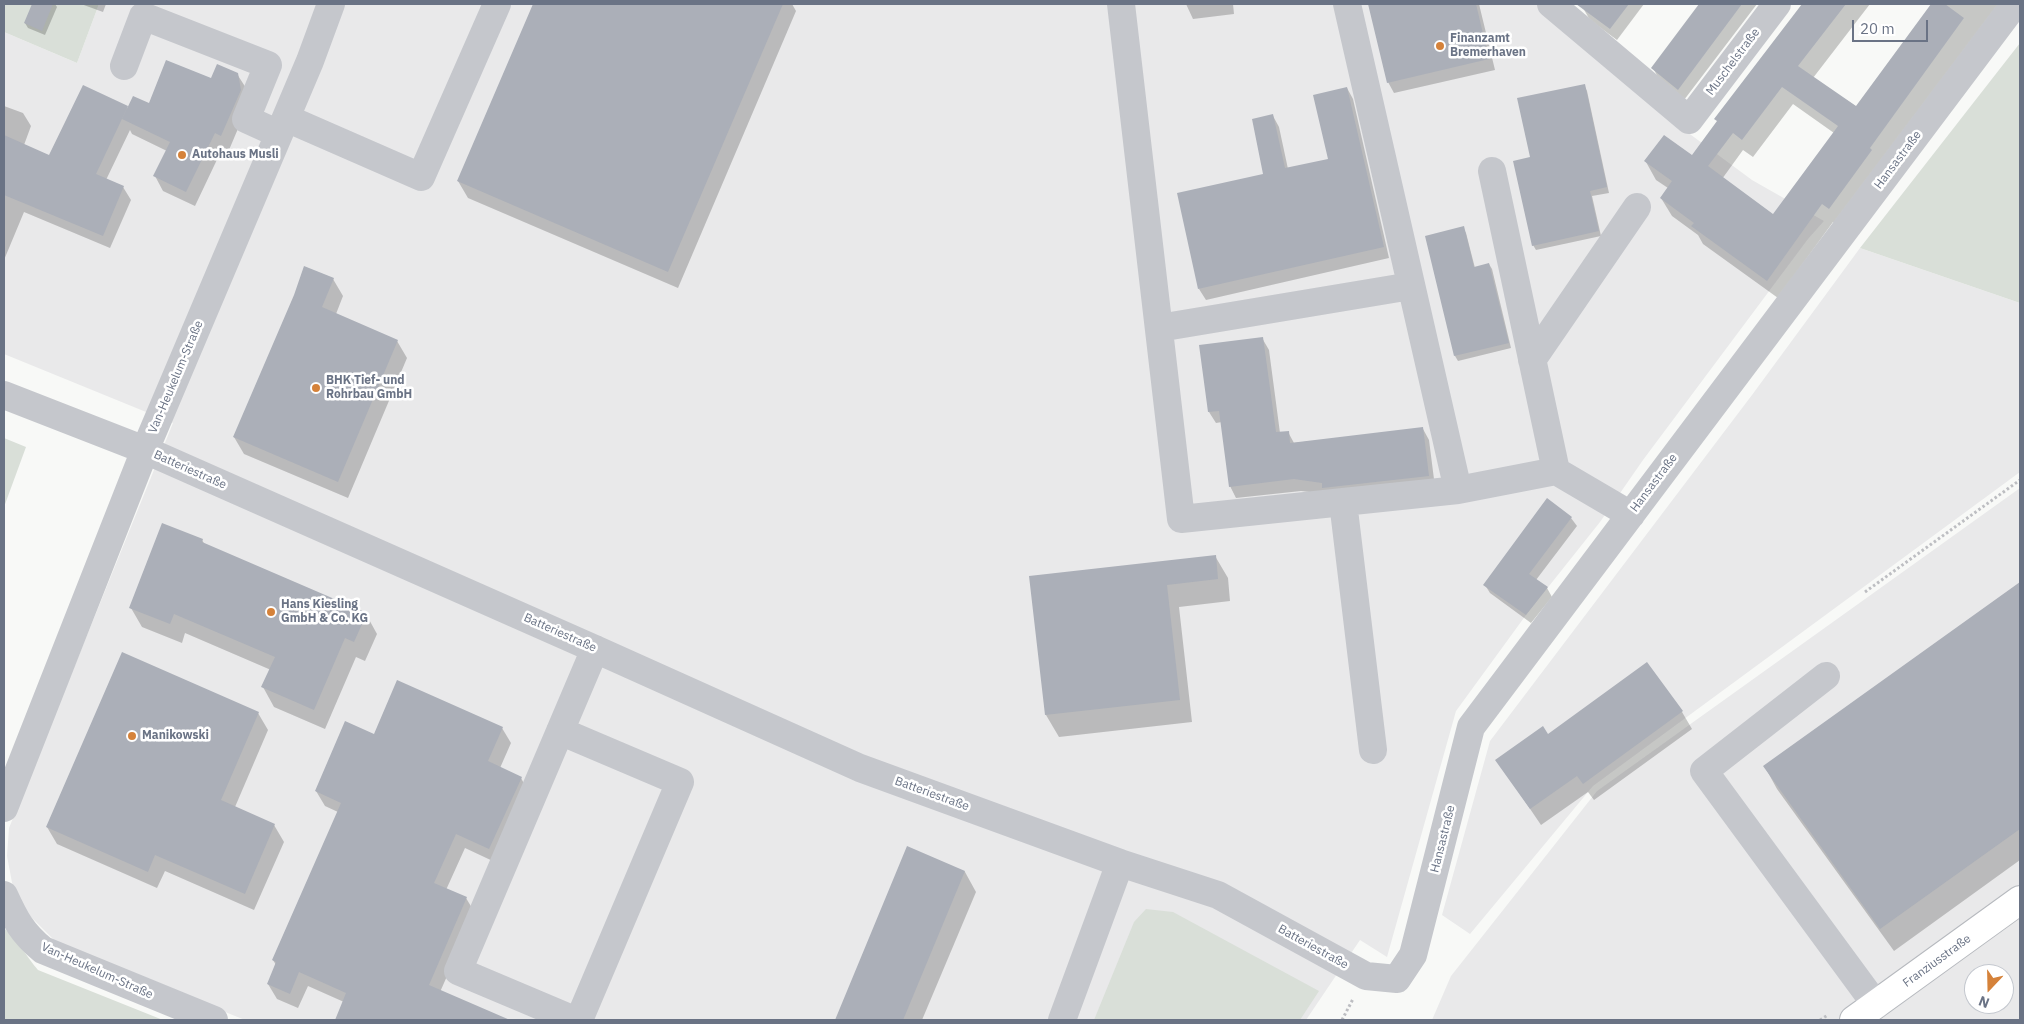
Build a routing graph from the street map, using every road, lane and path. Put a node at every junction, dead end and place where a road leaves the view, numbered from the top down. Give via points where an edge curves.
1 (331, 4) edge
2 (497, 4) edge
3 (1121, 4) edge
4 (1347, 4) edge
5 (1552, 4) edge
6 (1777, 4) edge
7 (2015, 4) edge
8 (124, 66) dead end
9 (282, 126) junction
10 (1492, 171) dead end
11 (1637, 207) dead end
12 (1411, 286) junction
13 (1159, 328) junction
14 (1532, 360) junction
15 (4, 395) edge
16 (145, 450) junction
17 (1556, 471) junction
18 (2020, 480) edge
19 (1458, 490) junction
20 (1344, 502) junction
21 (1630, 515) junction
22 (1865, 592) dead end
23 (595, 649) junction
24 (1826, 676) dead end
25 (560, 731) junction
26 (1373, 750) dead end
27 (4, 808) edge
28 (1120, 863) junction
29 (4, 895) edge
30 (2020, 900) edge
31 (1366, 976) joint
32 (1865, 1013) edge
33 (214, 1020) edge
34 (574, 1020) edge
35 (578, 1020) edge
36 (1062, 1020) edge

1 - 9 street, Van-Heukelum-Straße
2 - 9 street via 421,178
3 - 13 street
4 - 12 street
5 - 6 street, Muschelstraße via 1689,120
7 - 21 street, Hansastraße
8 - 9 street via 143,16 268,66 246,118
9 - 16 street, Van-Heukelum-Straße
10 - 14 street
11 - 14 street
12 - 13 street
12 - 19 street
13 - 20 street via 1181,520
14 - 17 street
15 - 16 street, Batteriestraße
16 - 23 street, Batteriestraße
16 - 27 street, Van-Heukelum-Straße
17 - 19 street
17 - 21 street
18 - 22 path
19 - 20 street
20 - 26 street
21 - 31 street, Hansastraße via 1471,727 1413,955 1396,979
23 - 25 street
23 - 28 street, Batteriestraße via 860,768
24 - 32 street via 1704,771
25 - 34 street via 458,971
25 - 35 street via 680,782
28 - 31 street, Batteriestraße via 1218,895
28 - 36 street
29 - 33 street, Van-Heukelum-Straße via 16,922 43,950
30 - 32 main road, Franziusstraße

